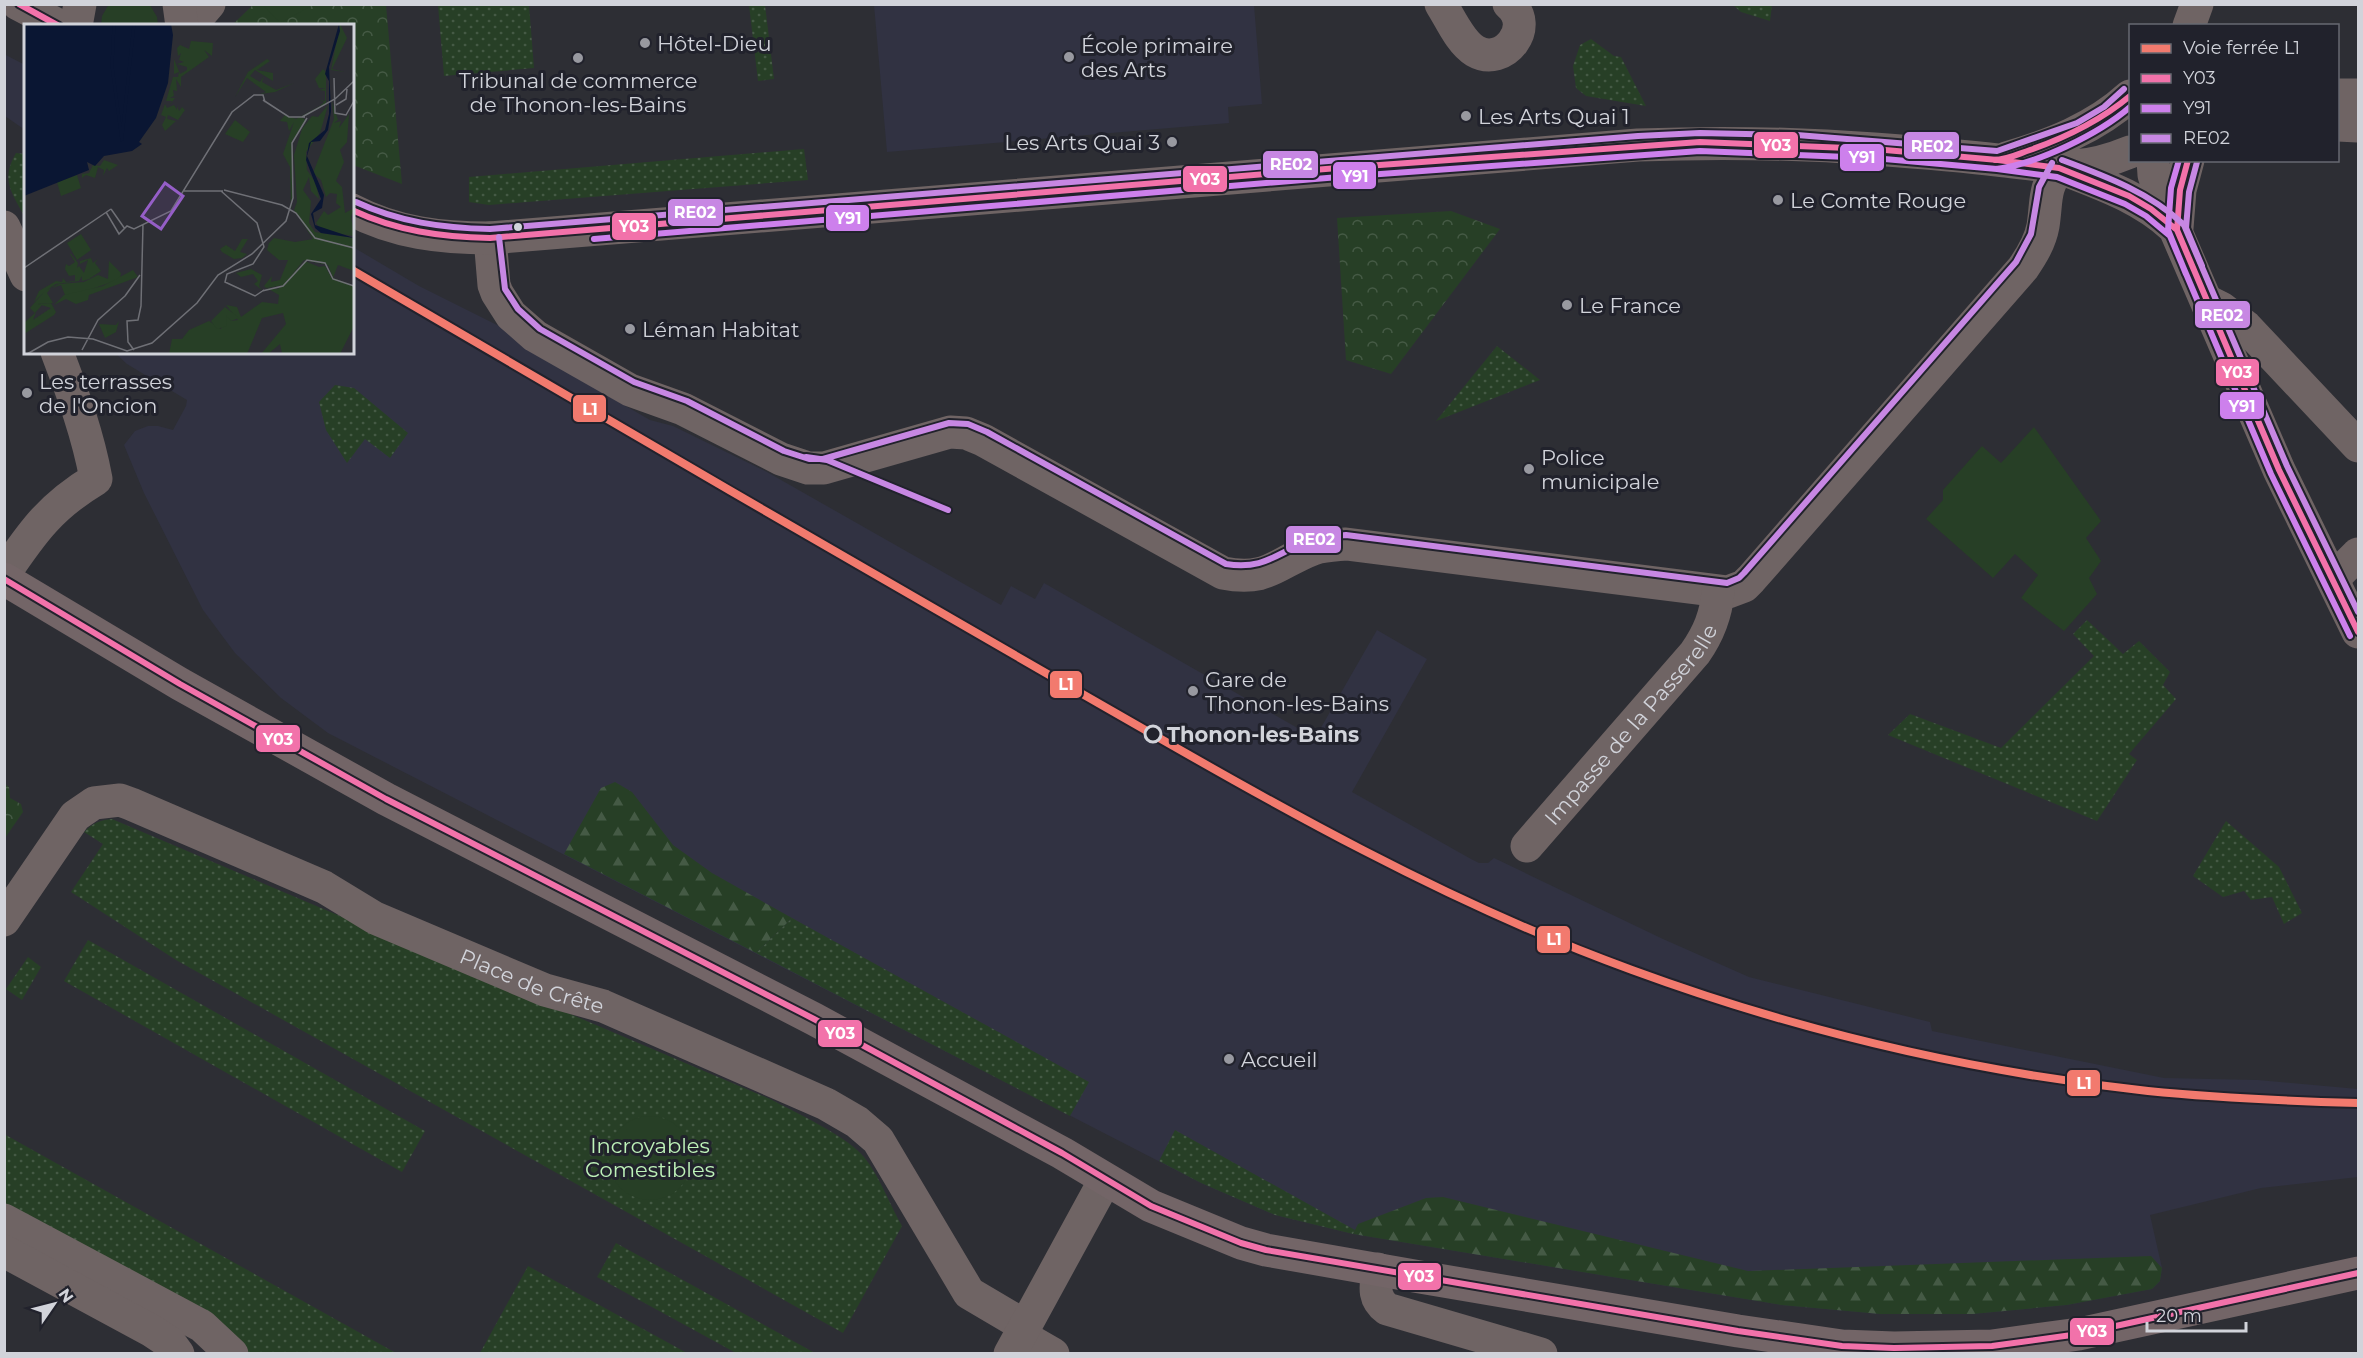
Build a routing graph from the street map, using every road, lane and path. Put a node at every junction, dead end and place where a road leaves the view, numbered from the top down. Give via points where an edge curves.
1 (18, 4) edge
2 (80, 4) edge
3 (178, 4) edge
4 (208, 4) edge
5 (1441, 4) edge
6 (1509, 4) edge
7 (2198, 4) edge
8 (56, 24) edge
9 (76, 24) edge
10 (182, 24) edge
11 (192, 24) edge
12 (2190, 24) edge
13 (2339, 95) edge
14 (2358, 96) edge
15 (2129, 97) edge
16 (2339, 125) edge
17 (2358, 126) edge
18 (2129, 152) edge
19 (1998, 160) junction
20 (2153, 162) edge
21 (2187, 162) edge
22 (2059, 168) junction
23 (354, 211) edge
24 (4, 227) edge
25 (2177, 230) junction
26 (490, 238) junction
27 (24, 271) edge
28 (2207, 301) junction
29 (58, 354) edge
30 (2358, 446) edge
31 (2358, 554) edge
32 (4, 574) edge
33 (4, 579) edge
34 (2332, 579) junction
35 (1718, 592) junction
36 (2358, 632) edge
37 (1527, 846) dead end
38 (4, 920) edge
39 (1105, 1180) junction
40 (4, 1220) edge
41 (4, 1251) edge
42 (1378, 1269) junction
43 (2358, 1273) edge
44 (1018, 1338) edge
45 (178, 1353) edge
46 (232, 1353) edge
47 (1053, 1353) edge
48 (1541, 1353) edge

1 - 8 street
2 - 9 street
3 - 10 street
4 - 11 street
5 - 6 street via 1465,42 1485,55 1507,50 1515,41 1518,18
7 - 12 street
13 - 14 street
15 - 19 street via 2081,131
16 - 17 street
18 - 22 street
19 - 22 street
19 - 26 street via 1797,144 1638,145
20 - 25 street via 2158,187
21 - 25 street via 2180,190
22 - 25 street via 2128,196
22 - 35 street via 2047,188 2038,243 2023,268 1751,579 1736,589
23 - 26 street via 386,225 419,233
24 - 27 street
25 - 28 street
26 - 35 street via 497,293 526,330 630,390 683,409 781,459 808,468 824,468 950,432 966,433 1223,573 1263,574 1301,554 1330,545 1361,544
28 - 30 street via 2246,327
28 - 34 street via 2279,470
29 - 32 street via 80,415 96,479 73,492 50,513
31 - 34 street
33 - 39 main road via 313,760 814,1019 1052,1147
34 - 36 street
35 - 37 street, Impasse de la Passerelle via 1709,631 1695,652
38 - 44 street, Place de Crête via 75,816 94,803 120,800 131,804 324,887 375,918 545,990 603,1006 826,1104 857,1122 878,1140 969,1293
39 - 42 main road via 1175,1218 1241,1243
39 - 44 street
40 - 46 street via 202,1326
41 - 45 street via 152,1331
42 - 43 main road via 1748,1333 1842,1346 1894,1348 1992,1346 2068,1336
42 - 48 street via 1376,1295 1387,1309
44 - 47 street, Place de Crête

